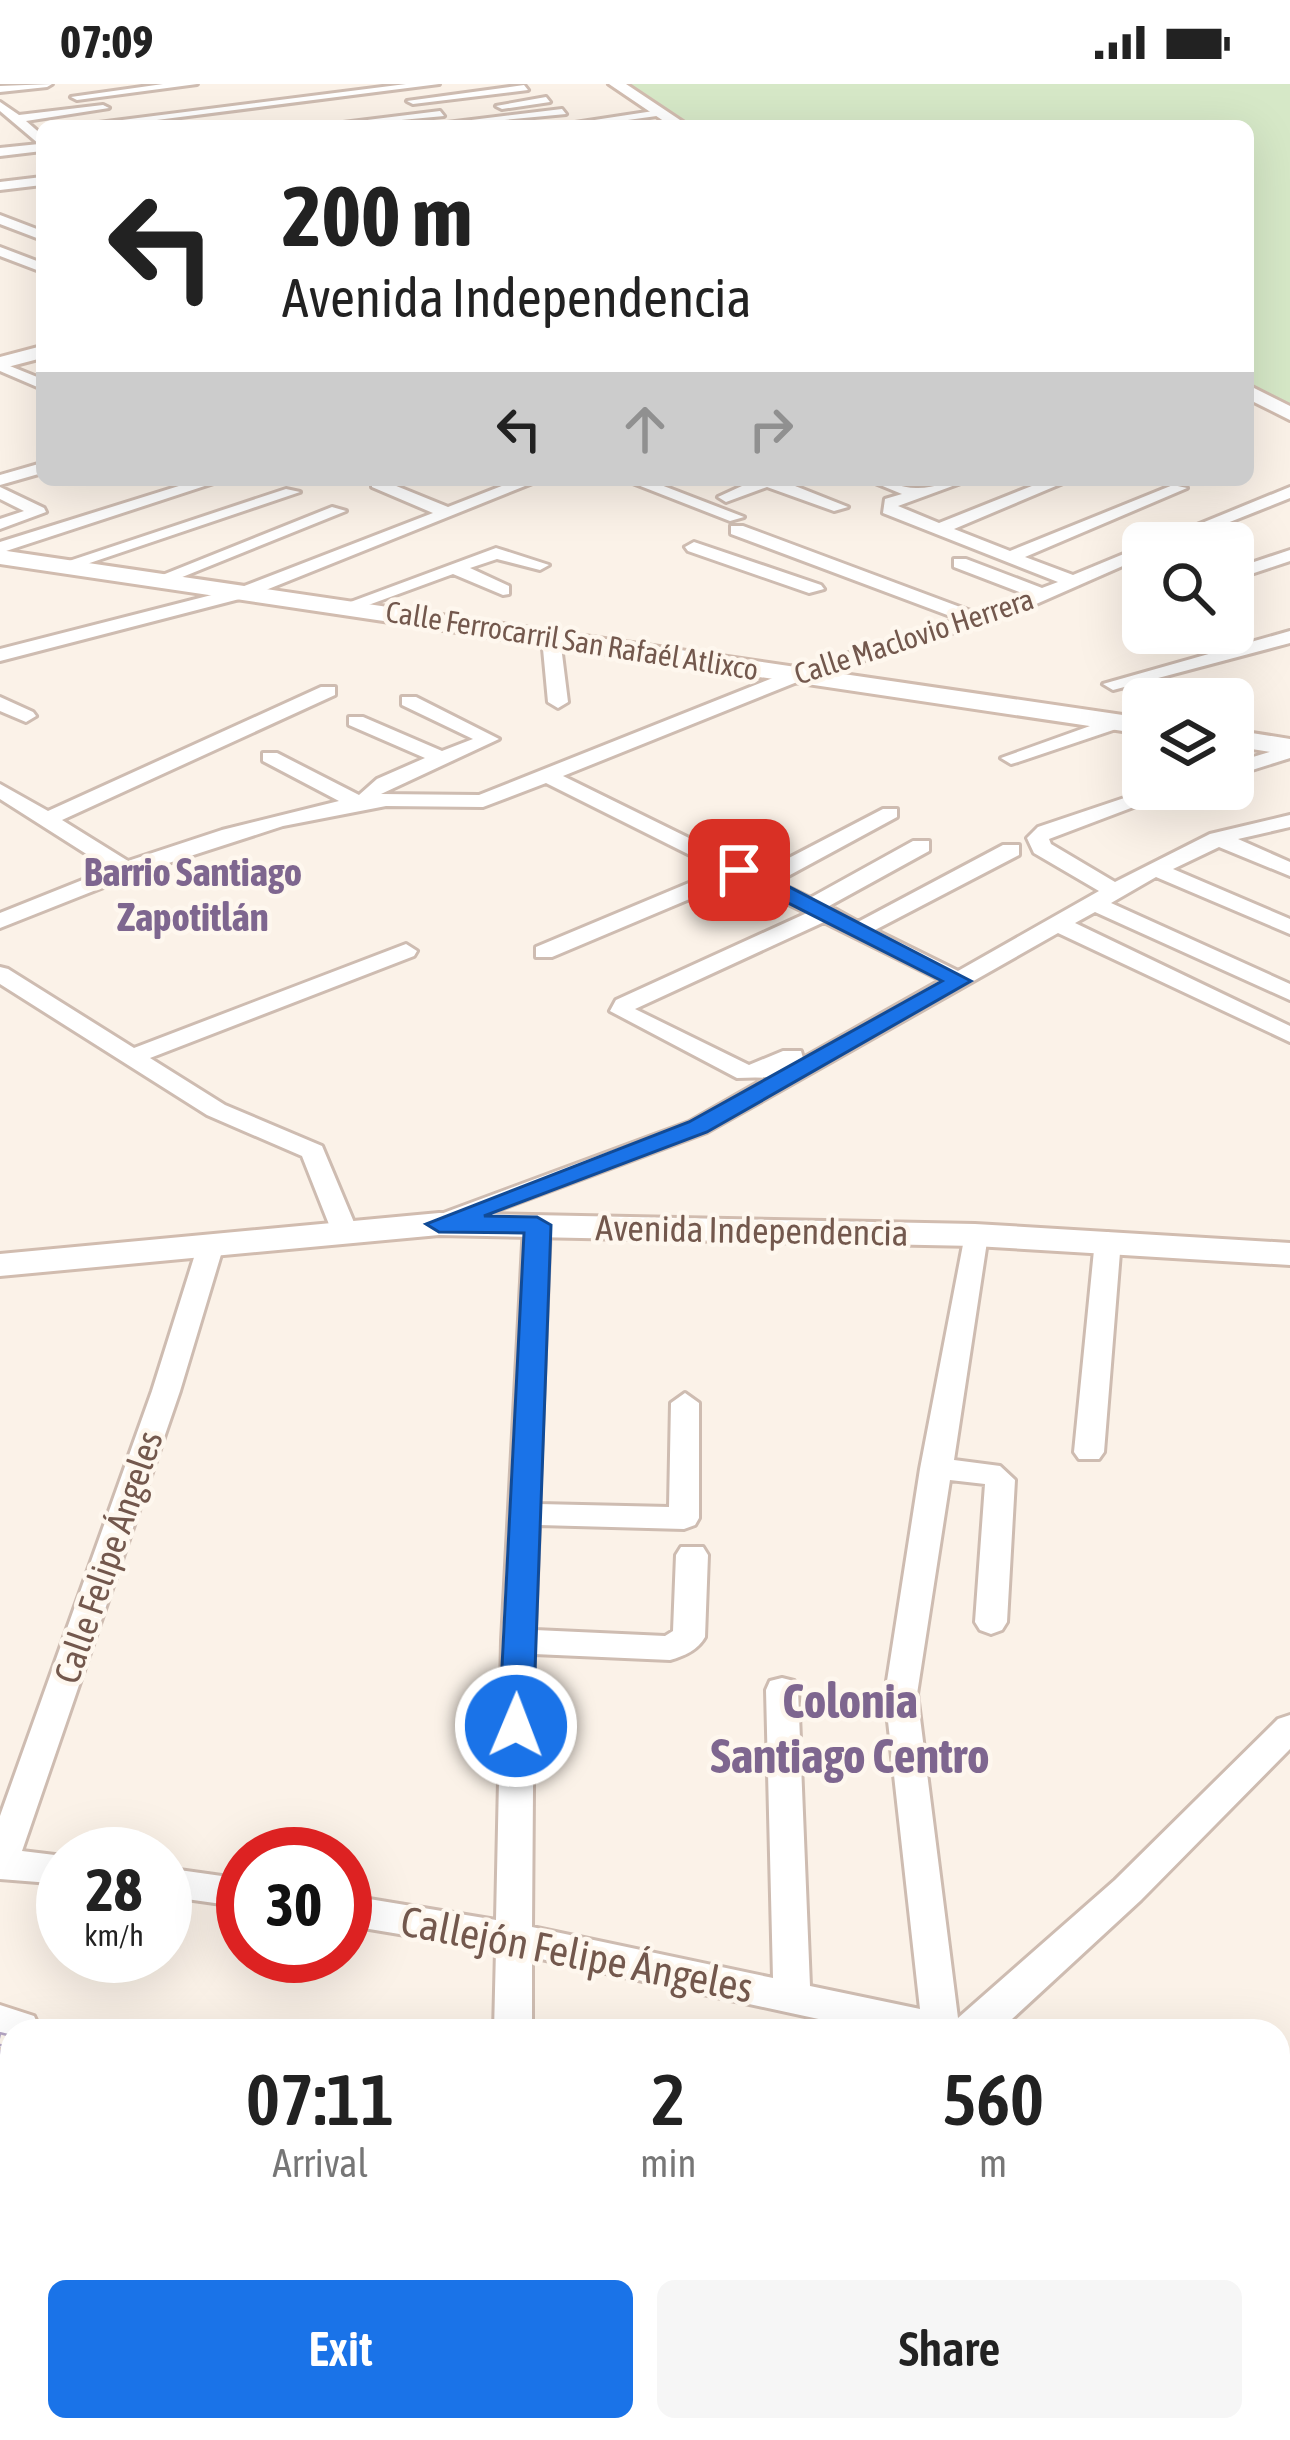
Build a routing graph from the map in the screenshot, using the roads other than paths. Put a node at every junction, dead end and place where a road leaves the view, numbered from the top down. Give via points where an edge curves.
1 (47, 84) edge
2 (193, 84) edge
3 (310, 84) edge
4 (350, 84) edge
5 (434, 84) edge
6 (616, 84) edge
7 (163, 86) edge
8 (520, 86) edge
9 (0, 89) edge
10 (364, 93) junction
11 (184, 99) junction
12 (546, 100) junction
13 (1, 105) edge
14 (385, 105) junction
15 (203, 111) junction
16 (562, 112) junction
17 (660, 113) junction
18 (17, 118) junction
19 (406, 118) junction
20 (130, 120) edge
21 (211, 120) edge
22 (265, 120) edge
23 (390, 120) edge
24 (409, 120) edge
25 (496, 120) edge
26 (574, 120) edge
27 (614, 120) edge
28 (671, 120) edge
29 (36, 135) edge
30 (0, 136) edge
31 (36, 138) edge
32 (36, 139) edge
33 (0, 152) edge
34 (36, 164) edge
35 (0, 169) edge
36 (34, 182) edge
37 (0, 186) edge
38 (0, 219) edge
39 (36, 234) edge
40 (0, 251) edge
41 (36, 266) edge
42 (36, 354) edge
43 (0, 365) edge
44 (36, 381) edge
45 (1254, 394) edge
46 (1290, 414) edge
47 (36, 469) edge
48 (0, 481) edge
49 (197, 486) edge
50 (279, 486) edge
51 (383, 486) edge
52 (493, 486) edge
53 (511, 486) edge
54 (647, 486) edge
55 (780, 486) edge
56 (894, 486) edge
57 (943, 486) edge
58 (1047, 486) edge
59 (700, 488) dead end
60 (1179, 488) dead end
61 (500, 489) junction
62 (724, 489) edge
63 (0, 492) edge
64 (292, 492) junction
65 (1290, 492) edge
66 (918, 494) junction
67 (840, 506) dead end
68 (444, 511) junction
69 (362, 522) junction
70 (1215, 522) edge
71 (0, 524) edge
72 (940, 528) junction
73 (694, 547) dead end
74 (791, 551) junction
75 (0, 553) edge
76 (1290, 555) edge
77 (1012, 556) junction
78 (1122, 560) edge
79 (961, 562) dead end
80 (540, 565) dead end
81 (63, 566) junction
82 (1254, 567) edge
83 (454, 568) junction
84 (754, 568) junction
85 (159, 580) junction
86 (1074, 582) junction
87 (815, 589) dead end
88 (503, 590) dead end
89 (245, 592) junction
90 (1044, 595) junction
91 (346, 607) junction
92 (977, 620) junction
93 (1290, 637) edge
94 (551, 638) junction
95 (0, 655) edge
96 (795, 676) junction
97 (1136, 678) edge
98 (328, 691) dead end
99 (409, 701) dead end
100 (558, 702) dead end
101 (0, 703) edge
102 (26, 716) dead end
103 (356, 722) dead end
104 (1122, 723) edge
105 (1122, 727) edge
106 (1254, 742) edge
107 (1290, 750) edge
108 (270, 757) dead end
109 (441, 758) junction
110 (1011, 758) dead end
111 (1254, 763) edge
112 (548, 777) junction
113 (6, 799) edge
114 (364, 802) junction
115 (1122, 805) edge
116 (890, 812) dead end
117 (48, 819) junction
118 (1290, 820) edge
119 (1217, 838) junction
120 (921, 846) dead end
121 (1011, 850) dead end
122 (1155, 869) junction
123 (739, 870) junction
124 (1290, 870) edge
125 (130, 872) junction
126 (762, 881) junction
127 (1106, 898) junction
128 (821, 909) junction
129 (0, 921) edge
130 (1060, 925) junction
131 (1290, 928) edge
132 (861, 929) junction
133 (406, 951) dead end
134 (544, 952) dead end
135 (960, 981) junction
136 (7, 986) edge
137 (1290, 993) edge
138 (1290, 1035) edge
139 (801, 1051) dead end
140 (134, 1056) junction
141 (439, 1224) junction
142 (537, 1225) junction
143 (345, 1232) junction
144 (975, 1235) junction
145 (1108, 1240) junction
146 (210, 1248) junction
147 (1290, 1254) edge
148 (0, 1265) edge
149 (685, 1403) dead end
150 (1089, 1452) dead end
151 (935, 1469) junction
152 (524, 1514) junction
153 (692, 1556) dead end
154 (991, 1622) dead end
155 (518, 1641) junction
156 (782, 1690) dead end
157 (1290, 1728) edge
158 (0, 1864) edge
159 (36, 1867) edge
160 (372, 1914) edge
161 (511, 1937) junction
162 (792, 1997) junction
163 (513, 2019) edge
164 (903, 2019) edge
165 (952, 2019) edge
166 (967, 2019) edge

1 - 9 street
2 - 7 street
3 - 11 street
4 - 10 street
5 - 10 street
6 - 17 street
7 - 11 street
7 - 13 street
8 - 12 street
8 - 14 street
10 - 14 street
10 - 15 street
11 - 15 street
11 - 18 street
12 - 16 street
12 - 19 street
13 - 18 street
14 - 19 street
14 - 22 street
15 - 20 street
15 - 21 street
16 - 25 street
16 - 26 street
17 - 27 street
17 - 28 street
18 - 29 street
19 - 23 street
19 - 24 street
30 - 31 street
32 - 33 street
34 - 35 street
36 - 37 street
38 - 39 street
40 - 41 street
42 - 43 street
43 - 44 street
45 - 46 street
47 - 48 street
49 - 75 street
50 - 64 street
51 - 68 street
52 - 61 street
53 - 61 street
54 - 74 street
55 - 67 street
56 - 66 street
57 - 66 street
58 - 72 street
59 - 62 street
60 - 77 street
61 - 68 street
63 - 71 street via 38,512
64 - 69 street
64 - 81 street
65 - 70 street
66 - 72 street via 886,506
68 - 69 street
69 - 85 street
69 - 89 street
72 - 77 street
73 - 84 street
74 - 84 street
74 - 92 street
75 - 81 street, Calle Ferrocarril San Rafaél Atlixco
76 - 82 street
77 - 86 street
78 - 86 street, Calle Maclovio Herrera
79 - 90 street
80 - 83 street via 506,552
81 - 85 street, Calle Ferrocarril San Rafaél Atlixco
83 - 88 street
83 - 91 street
84 - 87 street
85 - 89 street, Calle Ferrocarril San Rafaél Atlixco
86 - 90 street, Calle Maclovio Herrera
89 - 91 street, Calle Ferrocarril San Rafaél Atlixco
89 - 95 street
90 - 92 street, Calle Maclovio Herrera
91 - 94 street, Calle Ferrocarril San Rafaél Atlixco
92 - 96 street, Calle Maclovio Herrera
93 - 97 street
94 - 96 street, Calle Ferrocarril San Rafaél Atlixco
94 - 100 street
96 - 104 street, Calle Ferrocarril San Rafaél Atlixco
96 - 112 street, Calle Maclovio Herrera
98 - 117 street
99 - 109 street via 489,739
101 - 102 street
103 - 109 street
105 - 110 street
106 - 107 street
107 - 111 street
108 - 114 street
109 - 114 street via 384,783
112 - 114 street, Calle Maclovio Herrera via 459,805
112 - 123 street
113 - 117 street
114 - 125 street, Calle Maclovio Herrera
115 - 127 street via 1038,838
116 - 126 street
117 - 125 street
118 - 119 street
119 - 122 street
119 - 124 street
120 - 128 street
121 - 132 street
122 - 127 street
122 - 131 street
123 - 126 street
123 - 134 street
125 - 129 street, Calle Maclovio Herrera
126 - 128 street
127 - 130 street
127 - 137 street
128 - 132 street
128 - 139 street via 622,1011 746,1073
130 - 135 street
130 - 138 street
132 - 135 street
133 - 140 street
135 - 141 street via 698,1127
136 - 140 street
140 - 143 street via 216,1110 313,1151
141 - 142 street, Avenida Independencia
141 - 143 street, Avenida Independencia
142 - 144 street, Avenida Independencia
142 - 152 street
143 - 146 street, Avenida Independencia
144 - 145 street, Avenida Independencia
144 - 151 street
145 - 147 street, Avenida Independencia
145 - 150 street
146 - 148 street, Avenida Independencia
146 - 158 street, Calle Felipe Ángeles
149 - 152 street via 684,1518
151 - 154 street via 1000,1480
151 - 165 street via 901,1694
152 - 155 street
153 - 155 street via 689,1637 681,1643
155 - 161 street
156 - 162 street
157 - 166 street via 1128,1890
158 - 159 street
160 - 161 street, Callejón Felipe Ángeles
161 - 162 street, Callejón Felipe Ángeles
161 - 163 street
162 - 164 street, Callejón Felipe Ángeles

